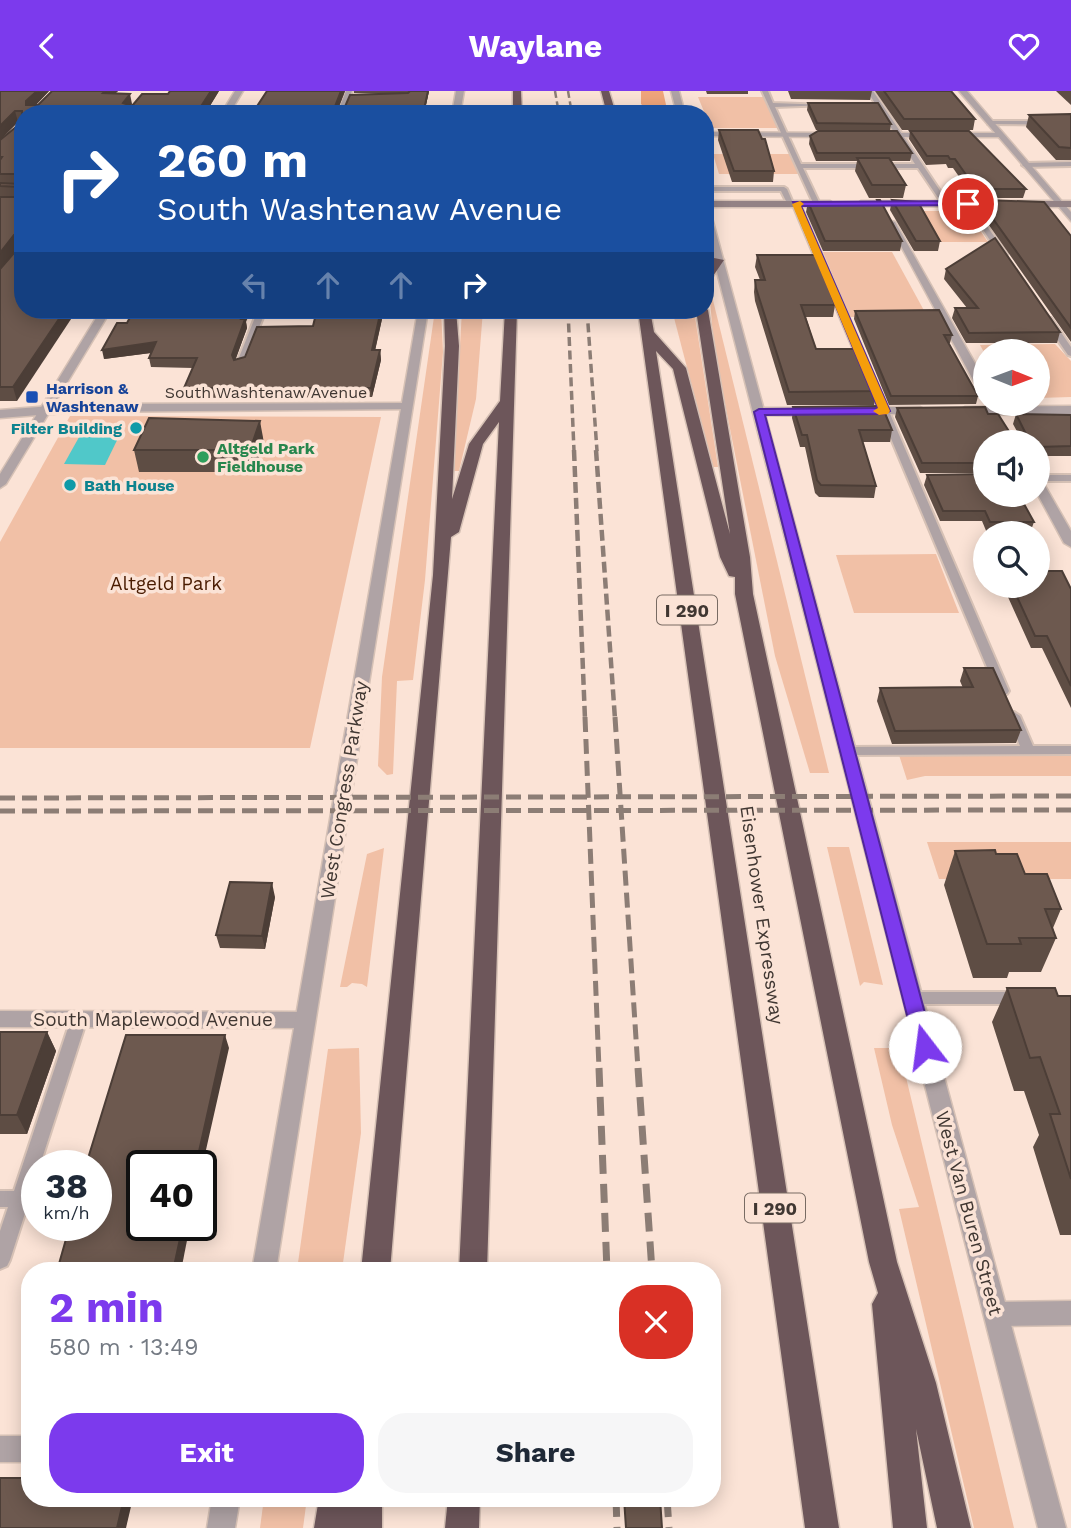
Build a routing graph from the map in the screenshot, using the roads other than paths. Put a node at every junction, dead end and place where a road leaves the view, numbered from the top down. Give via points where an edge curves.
1 (765, 91) edge
2 (870, 91) edge
3 (963, 91) edge
4 (348, 94) edge
5 (358, 97) edge
6 (772, 105) junction
7 (839, 105) edge
8 (866, 105) edge
9 (879, 105) junction
10 (990, 123) junction
11 (1071, 123) edge
12 (714, 134) edge
13 (785, 134) junction
14 (848, 135) edge
15 (861, 135) edge
16 (899, 135) junction
17 (999, 135) junction
18 (1071, 164) edge
19 (1025, 165) junction
20 (799, 166) junction
21 (920, 166) junction
22 (749, 188) junction
23 (714, 189) edge
24 (754, 204) junction
25 (793, 204) junction
26 (816, 204) junction
27 (842, 204) edge
28 (855, 204) edge
29 (880, 204) junction
30 (945, 204) junction
31 (968, 204) junction
32 (1058, 204) junction
33 (1071, 204) edge
34 (714, 205) edge
35 (1071, 218) edge
36 (714, 243) edge
37 (718, 260) junction
38 (1009, 263) edge
39 (714, 266) edge
40 (1040, 308) edge
41 (101, 319) edge
42 (258, 319) edge
43 (422, 319) edge
44 (450, 319) edge
45 (511, 319) edge
46 (645, 319) edge
47 (703, 319) edge
48 (647, 332) junction
49 (1071, 353) edge
50 (240, 365) edge
51 (973, 370) edge
52 (508, 400) junction
53 (407, 407) junction
54 (45, 410) junction
55 (1071, 410) edge
56 (884, 411) junction
57 (940, 411) edge
58 (954, 411) edge
59 (973, 411) edge
60 (1050, 411) edge
61 (759, 412) junction
62 (0, 414) edge
63 (1050, 478) edge
64 (1071, 478) edge
65 (913, 479) junction
66 (925, 479) edge
67 (0, 484) edge
68 (1050, 505) edge
69 (1071, 543) edge
70 (441, 575) junction
71 (744, 594) junction
72 (1028, 750) junction
73 (1071, 750) edge
74 (847, 751) junction
75 (912, 998) junction
76 (1042, 999) edge
77 (0, 1019) edge
78 (79, 1020) junction
79 (305, 1020) junction
80 (381, 1189) junction
81 (0, 1199) edge
82 (20, 1199) junction
83 (0, 1260) edge
84 (265, 1262) edge
85 (370, 1262) edge
86 (376, 1262) edge
87 (473, 1262) edge
88 (883, 1262) junction
89 (1071, 1313) edge
90 (996, 1314) junction
91 (0, 1449) edge
92 (21, 1449) edge
93 (224, 1507) edge
94 (334, 1507) edge
95 (366, 1507) edge
96 (463, 1507) edge
97 (221, 1528) edge
98 (331, 1528) edge
99 (365, 1528) edge
100 (462, 1528) edge
101 (822, 1528) edge
102 (910, 1528) edge
103 (954, 1528) edge
104 (1052, 1528) edge

1 - 6 lane
2 - 9 lane
3 - 10 street
4 - 5 lane
6 - 7 lane
6 - 13 lane
8 - 9 lane
9 - 16 lane
10 - 11 lane
10 - 17 street
12 - 13 street
13 - 14 street
13 - 20 lane
15 - 16 street
16 - 17 street
16 - 21 lane
17 - 19 street
18 - 19 lane
19 - 32 street
20 - 21 lane
20 - 26 lane
21 - 30 lane
22 - 23 lane
22 - 24 lane
22 - 25 lane via 784,189
24 - 25 main road
24 - 34 main road
25 - 26 main road
25 - 56 lane
26 - 27 main road
28 - 29 main road
29 - 30 main road
29 - 51 street
30 - 31 main road
31 - 32 main road
31 - 38 lane
32 - 33 main road
32 - 35 street
36 - 37 street, West Van Buren Street
37 - 39 highway
37 - 61 street, West Van Buren Street
40 - 49 lane
41 - 54 street
42 - 50 lane
43 - 53 street, West Congress Parkway
44 - 70 highway
45 - 52 highway
46 - 48 highway, Eisenhower Expressway / I 290
47 - 71 highway
48 - 71 highway via 679,368 728,557
48 - 101 highway, Eisenhower Expressway / I 290
52 - 70 highway via 476,445
52 - 87 highway
53 - 54 street, South Washtenaw Avenue
53 - 79 street, West Congress Parkway
54 - 62 street, South Washtenaw Avenue
54 - 67 street
55 - 60 street
56 - 57 street
56 - 61 street
56 - 65 lane
58 - 59 street
61 - 74 street, West Van Buren Street
63 - 64 lane
65 - 66 lane
65 - 72 lane
68 - 69 street
70 - 80 highway
71 - 88 highway
72 - 73 lane
72 - 74 lane
74 - 75 street, West Van Buren Street
75 - 76 lane
75 - 90 street, West Van Buren Street
77 - 78 street, South Maplewood Avenue
78 - 79 street, South Maplewood Avenue
78 - 82 lane
79 - 84 street, West Congress Parkway
80 - 85 highway
80 - 86 highway
81 - 82 lane
82 - 83 lane
88 - 102 highway
88 - 103 highway via 921,1383
89 - 90 street
90 - 104 street, West Van Buren Street
91 - 92 street
93 - 97 street
94 - 98 highway
95 - 99 highway
96 - 100 highway

